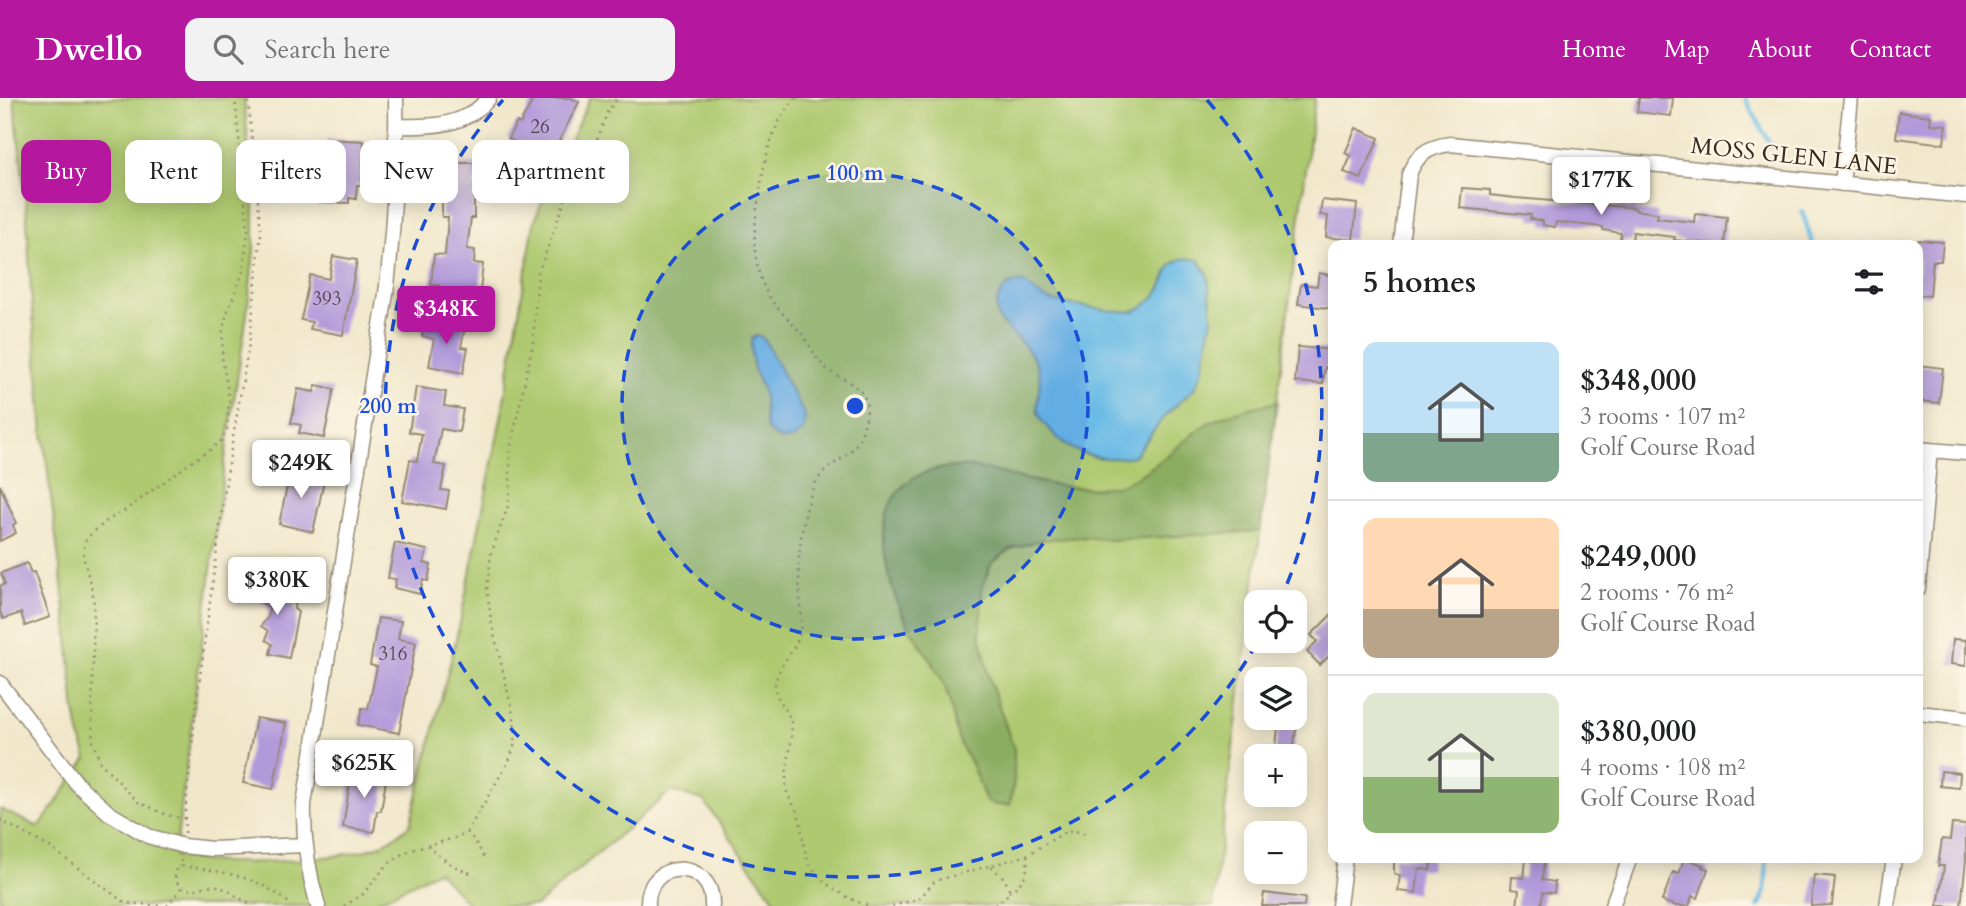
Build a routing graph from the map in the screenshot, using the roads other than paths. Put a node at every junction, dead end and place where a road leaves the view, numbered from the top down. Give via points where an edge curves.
1 (396, 98) edge
2 (489, 98) edge
3 (1851, 98) edge
4 (396, 126) junction
5 (1842, 184) junction
6 (1966, 196) edge
7 (1402, 240) edge
8 (1924, 449) edge
9 (1966, 453) edge
10 (1923, 472) edge
11 (0, 683) edge
12 (1923, 714) edge
13 (1966, 718) edge
14 (304, 845) junction
15 (1344, 863) edge
16 (1628, 863) edge
17 (1893, 863) edge
18 (318, 906) edge
19 (648, 906) edge
20 (712, 906) edge
21 (1339, 906) edge
22 (1612, 906) edge
23 (1887, 906) edge

1 - 4 street
2 - 4 street via 471,115 447,124
3 - 5 street
4 - 14 street via 387,282 307,781
5 - 6 street, MOSS GLEN LANE
5 - 7 street, MOSS GLEN LANE via 1464,145 1436,146 1413,164
8 - 9 street
8 - 10 street
11 - 14 street via 93,801 148,836 212,849
12 - 13 street
14 - 18 street
15 - 21 street
16 - 22 street
17 - 23 street
19 - 20 street via 654,883 677,869 703,878

